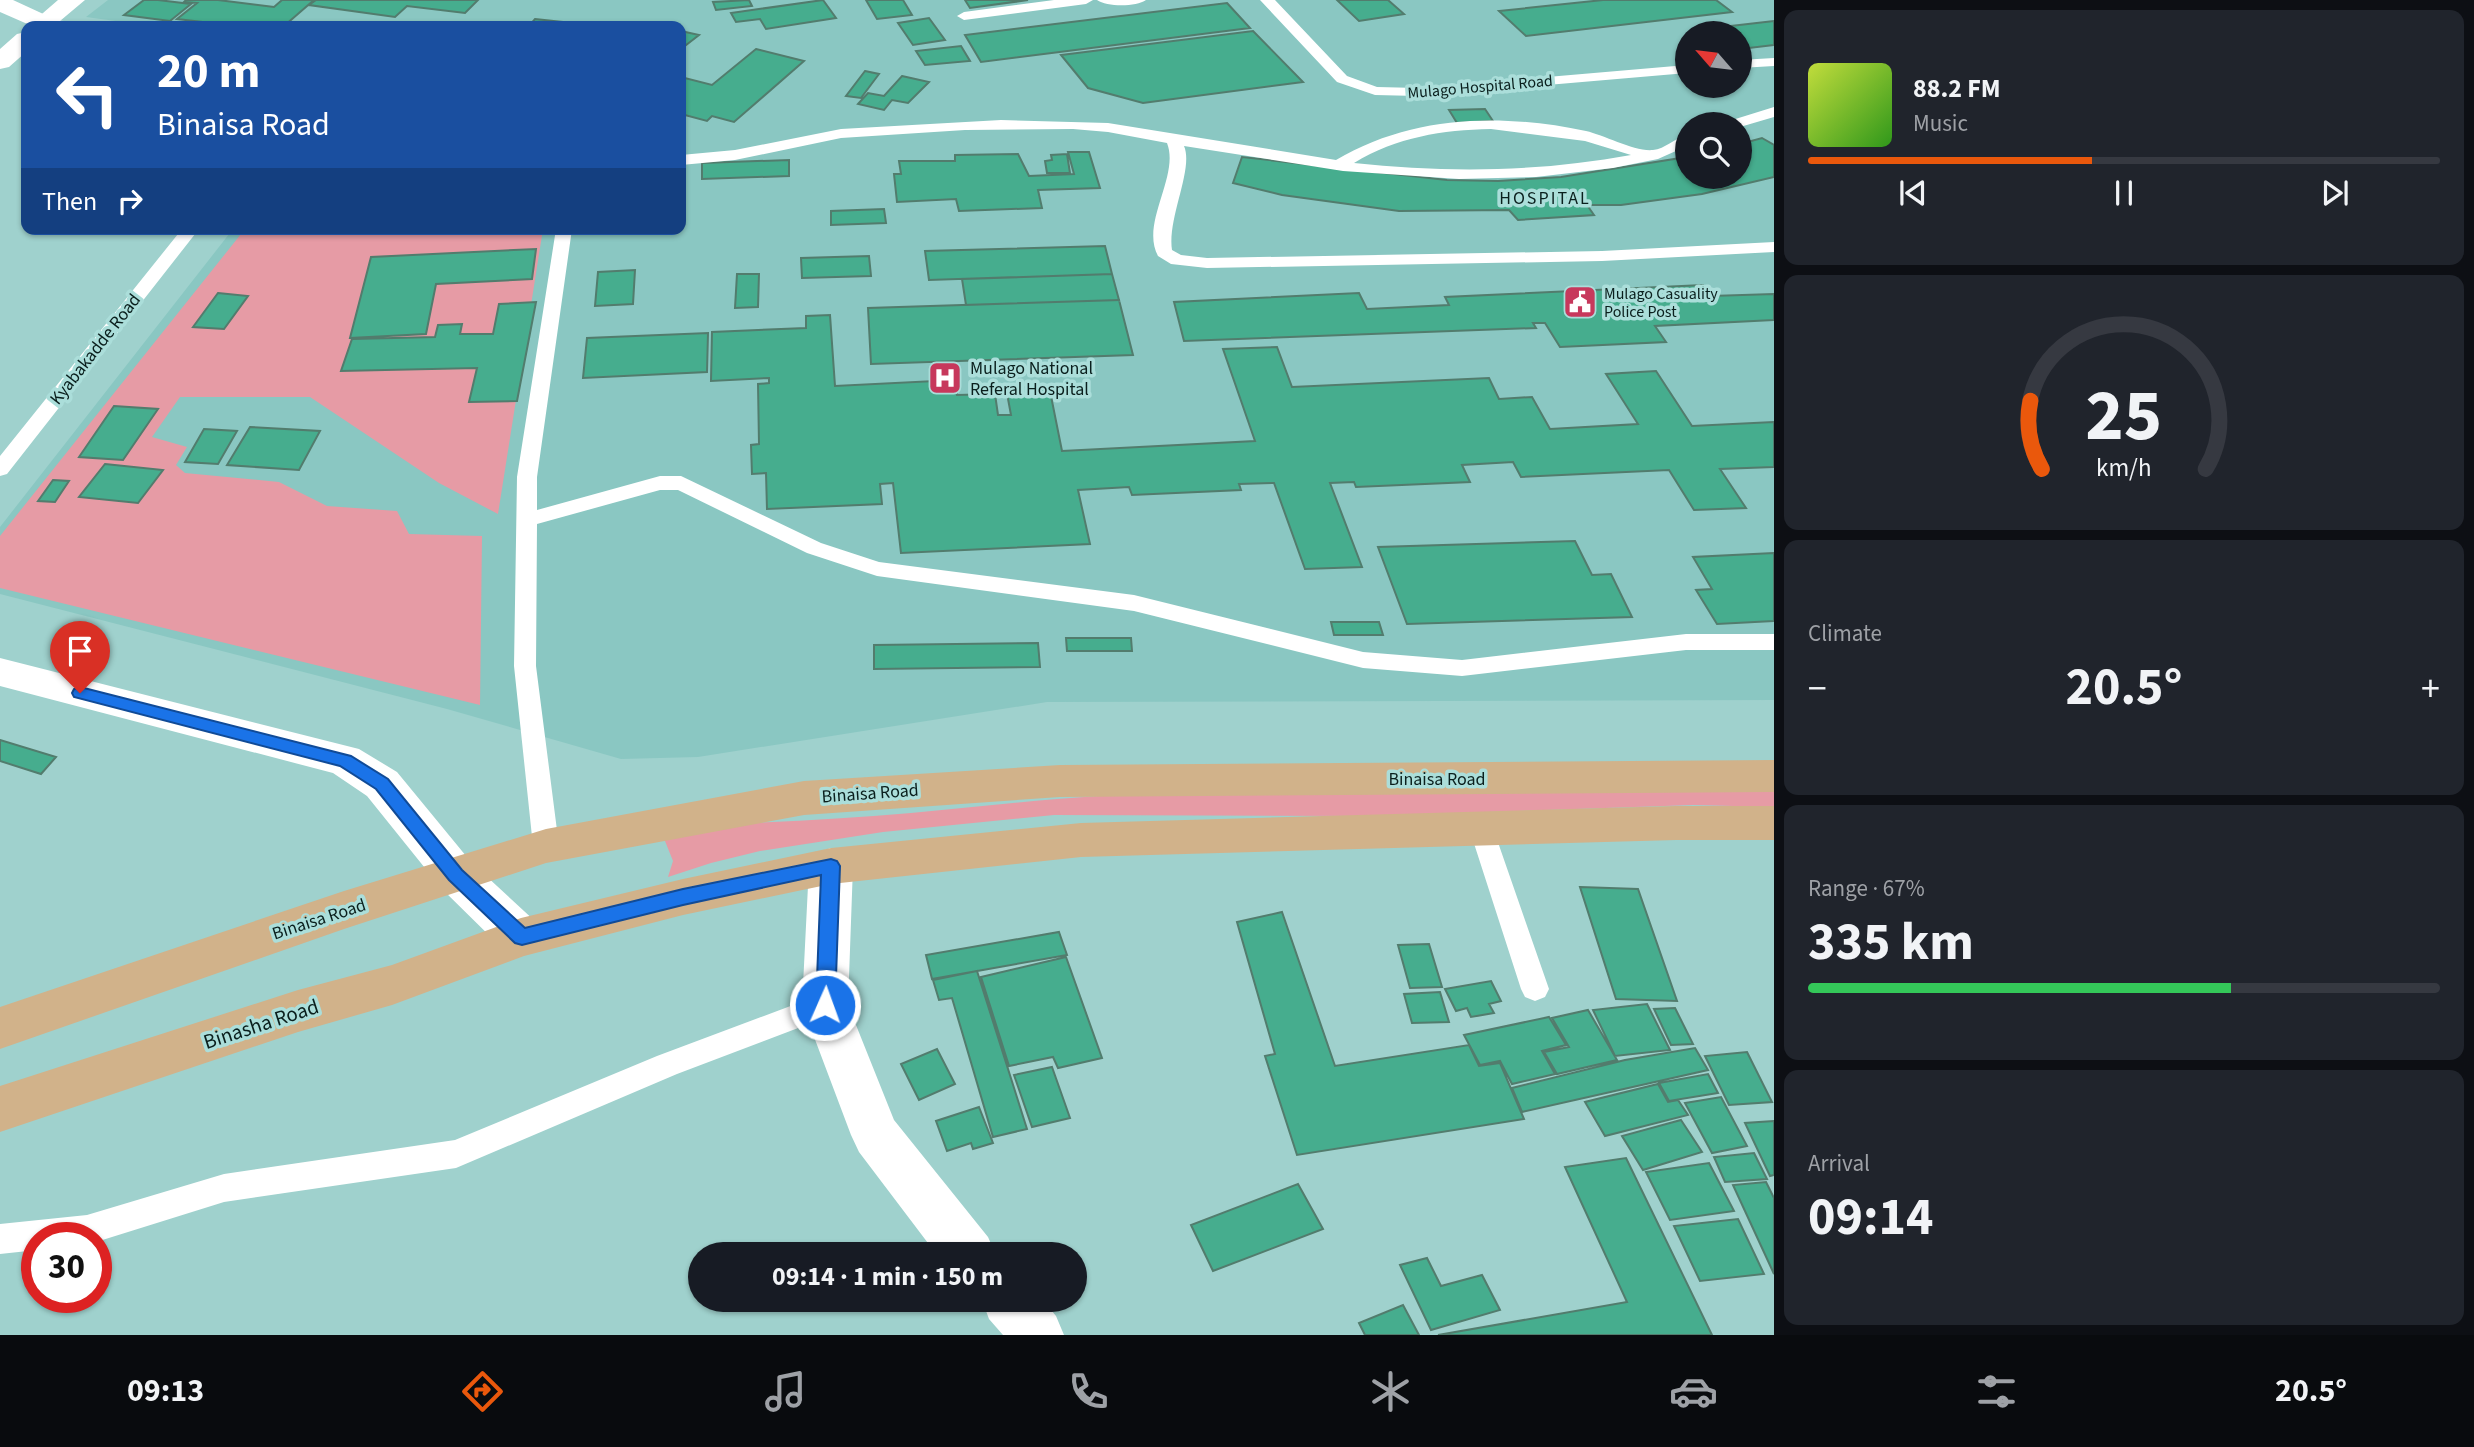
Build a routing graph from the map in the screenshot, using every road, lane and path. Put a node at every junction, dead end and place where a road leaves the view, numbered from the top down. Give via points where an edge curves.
1 (73, 0) edge
2 (1086, 0) edge
3 (1104, 0) edge
4 (1139, 0) edge
5 (1267, 0) edge
6 (0, 3) edge
7 (964, 16) dead end
8 (26, 21) edge
9 (47, 21) edge
10 (21, 43) edge
11 (0, 62) edge
12 (1774, 62) edge
13 (1752, 63) edge
14 (1675, 70) edge
15 (1774, 112) edge
16 (1752, 119) edge
17 (1174, 141) junction
18 (1675, 145) edge
19 (1652, 156) junction
20 (686, 159) edge
21 (1339, 165) junction
22 (186, 235) edge
23 (563, 235) edge
24 (1774, 247) edge
25 (0, 469) edge
26 (527, 520) junction
27 (1774, 642) edge
28 (0, 673) edge
29 (1774, 776) edge
30 (1774, 823) edge
31 (1481, 828) junction
32 (547, 846) junction
33 (831, 866) junction
34 (456, 875) junction
35 (522, 937) junction
36 (1535, 989) dead end
37 (825, 1005) junction
38 (0, 1028) edge
39 (0, 1109) edge
40 (0, 1239) edge
41 (960, 1242) edge
42 (1018, 1312) edge
43 (1037, 1335) edge

1 - 9 street
2 - 7 lane
3 - 4 lane
5 - 14 lane, Mulago Hospital Road via 1342,79 1375,91 1418,92
6 - 8 street
10 - 11 street
12 - 13 lane
15 - 16 lane
17 - 20 lane via 1134,130 1070,125 933,127 825,135 770,149
17 - 21 lane
17 - 24 lane via 1180,155 1162,240 1164,252 1177,260 1588,256
18 - 19 lane
19 - 21 lane via 1566,171 1480,176
19 - 21 lane via 1586,136 1539,128 1468,125 1398,136
22 - 25 lane, Kyabakadde Road
23 - 26 lane via 527,477
26 - 27 lane via 660,483 681,483 814,548 877,569 1134,603 1363,660 1462,668 1686,642
26 - 32 lane via 524,666
28 - 34 street via 345,760 382,784
29 - 32 main road, Binaisa Road via 1060,781 804,798
30 - 31 main road
31 - 33 main road via 1081,840
31 - 36 lane
32 - 34 main road, Binaisa Road
33 - 35 main road
33 - 37 street
34 - 35 street
34 - 38 main road, Binaisa Road
35 - 39 main road, Binasha Road via 392,985 298,1011
37 - 40 lane via 667,1065 456,1154 224,1188 87,1230
37 - 41 street via 876,1135
42 - 43 street

